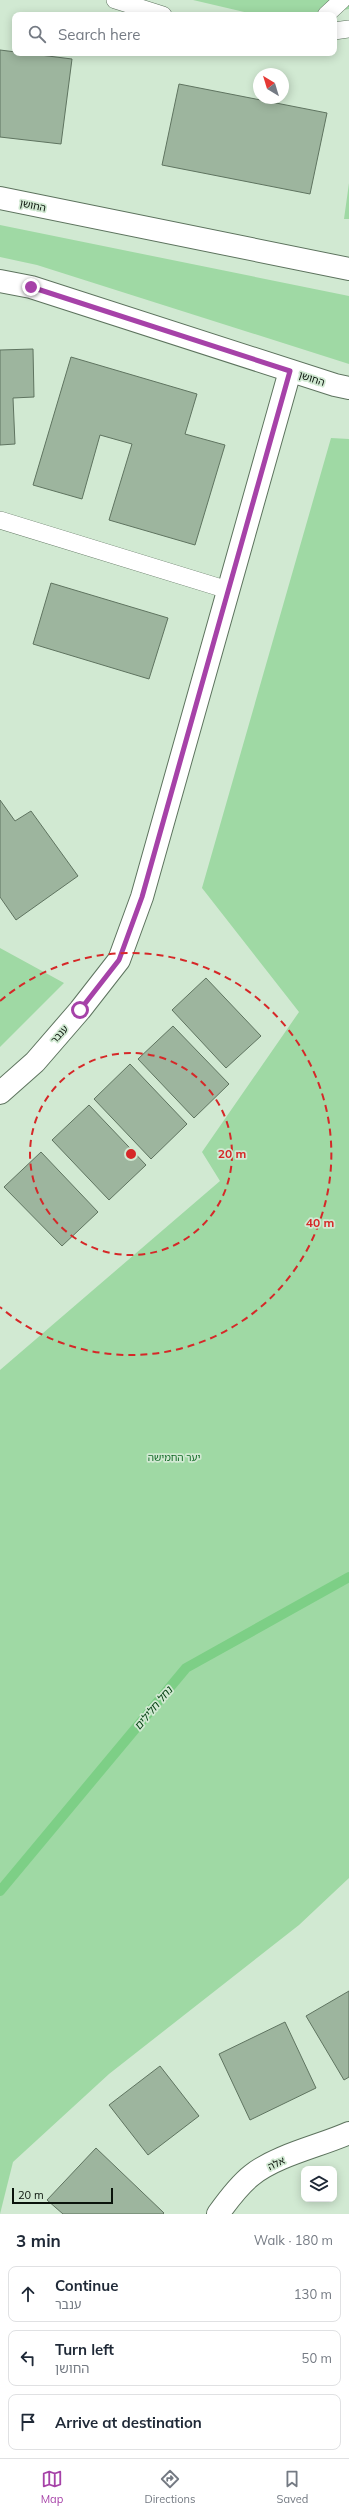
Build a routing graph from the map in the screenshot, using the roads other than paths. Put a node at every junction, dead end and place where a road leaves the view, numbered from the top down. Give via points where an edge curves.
1 (115, 0) edge
2 (342, 0) edge
3 (153, 12) edge
4 (329, 12) edge
5 (349, 29) edge
6 (337, 30) edge
7 (0, 198) edge
8 (349, 269) edge
9 (0, 281) edge
10 (290, 371) junction
11 (349, 388) edge
12 (0, 520) edge
13 (228, 590) junction
14 (0, 1094) edge
15 (349, 2133) edge
16 (218, 2214) edge

1 - 3 lane
2 - 4 lane
5 - 6 lane
7 - 8 street, החושן
9 - 10 street, החושן via 31,287
10 - 11 street, החושן
10 - 13 street, ענבר
12 - 13 lane
13 - 14 street, ענבר via 142,897 119,960 80,1010 34,1062
15 - 16 street, אלה via 278,2161 253,2174

